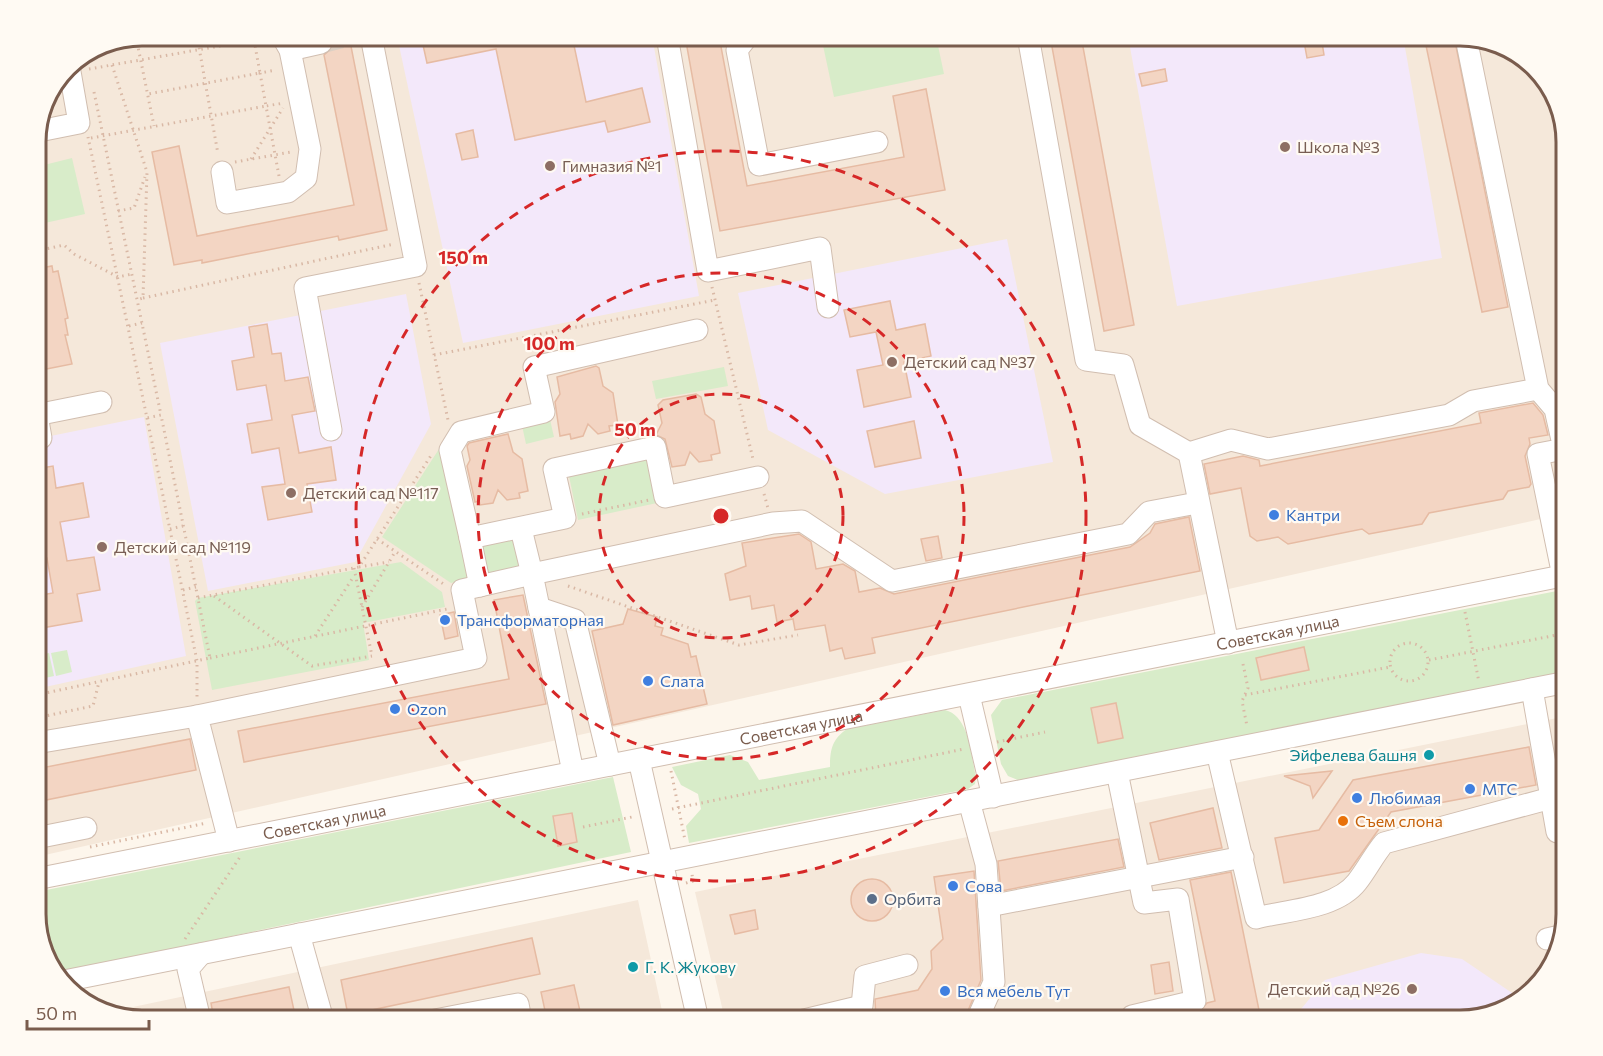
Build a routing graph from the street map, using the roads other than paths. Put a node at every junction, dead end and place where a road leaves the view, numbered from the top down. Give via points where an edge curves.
1 (309, 46) tunnel mouth
2 (373, 46) edge
3 (669, 46) edge
4 (740, 46) edge
5 (1030, 46) edge
6 (1468, 47) edge
7 (289, 51) edge
8 (79, 70) edge
9 (48, 129) edge
10 (877, 142) dead end
11 (221, 169) road end
12 (828, 307) dead end
13 (697, 330) dead end
14 (1538, 389) junction
15 (101, 402) dead end
16 (1556, 409) edge
17 (47, 413) edge
18 (330, 430) dead end
19 (1556, 450) edge
20 (1189, 453) junction
21 (758, 477) road end
22 (1197, 503) junction
23 (521, 528) junction
24 (1556, 535) edge
25 (470, 538) junction
26 (532, 574) junction
27 (1556, 577) edge
28 (470, 597) junction
29 (539, 608) junction
30 (1228, 643) junction
31 (1556, 684) edge
32 (1532, 689) junction
33 (969, 696) junction
34 (197, 716) junction
35 (47, 741) edge
36 (1217, 752) junction
37 (639, 760) junction
38 (610, 765) junction
39 (573, 772) junction
40 (1117, 772) junction
41 (993, 797) junction
42 (1556, 797) edge
43 (969, 801) junction
44 (1556, 802) edge
45 (86, 828) dead end
46 (47, 836) edge
47 (235, 848) junction
48 (1243, 857) junction
49 (664, 862) junction
50 (47, 877) edge
51 (1140, 877) junction
52 (989, 906) junction
53 (299, 934) junction
54 (201, 954) junction
55 (907, 964) dead end
56 (72, 979) edge
57 (198, 1010) edge
58 (319, 1010) edge
59 (487, 1010) edge
60 (520, 1010) edge
61 (696, 1010) edge
62 (863, 1010) edge
63 (981, 1010) edge
64 (1158, 1010) edge

1 - 7 street
2 - 18 street via 416,266 305,288
3 - 12 street via 708,271 820,248
4 - 10 street via 737,50 759,165
5 - 20 street via 1086,360 1123,365 1140,424
6 - 14 street
7 - 11 street via 310,149 306,178 288,192 227,203
8 - 9 street via 79,123
13 - 25 street via 534,368 544,412 461,432 450,450
14 - 16 street
14 - 20 street via 1473,401 1449,415 1269,449 1231,440
15 - 17 street
19 - 24 street via 1538,454
20 - 22 street
21 - 23 street via 665,497 655,447 554,469 565,518
22 - 26 street via 1149,512 1128,534 892,581 802,520
22 - 30 street
23 - 25 street
23 - 26 street
25 - 28 street
26 - 28 street
26 - 29 street
27 - 30 street, Советская улица
28 - 34 street via 476,658
29 - 38 street via 575,620
29 - 39 street
30 - 33 street, Советская улица
31 - 32 street
32 - 36 street
32 - 42 street
33 - 37 street, Советская улица
33 - 41 street
34 - 35 street
34 - 47 street via 223,820
36 - 40 street
36 - 48 street
37 - 38 street, Советская улица
37 - 49 street
38 - 39 street, Советская улица
39 - 47 street, Советская улица
40 - 41 street
40 - 51 street
41 - 43 street
43 - 49 street
43 - 52 street via 986,864
44 - 48 street via 1384,843 1345,894 1256,918
45 - 46 street
47 - 50 street, Советская улица
48 - 51 street
49 - 53 street
49 - 61 street
51 - 52 street
51 - 64 street via 1144,903 1178,899 1196,1001
52 - 63 street via 994,982
53 - 54 street
53 - 58 street
54 - 56 street
54 - 57 street via 188,969
55 - 62 street via 865,976
59 - 60 street via 518,1004

